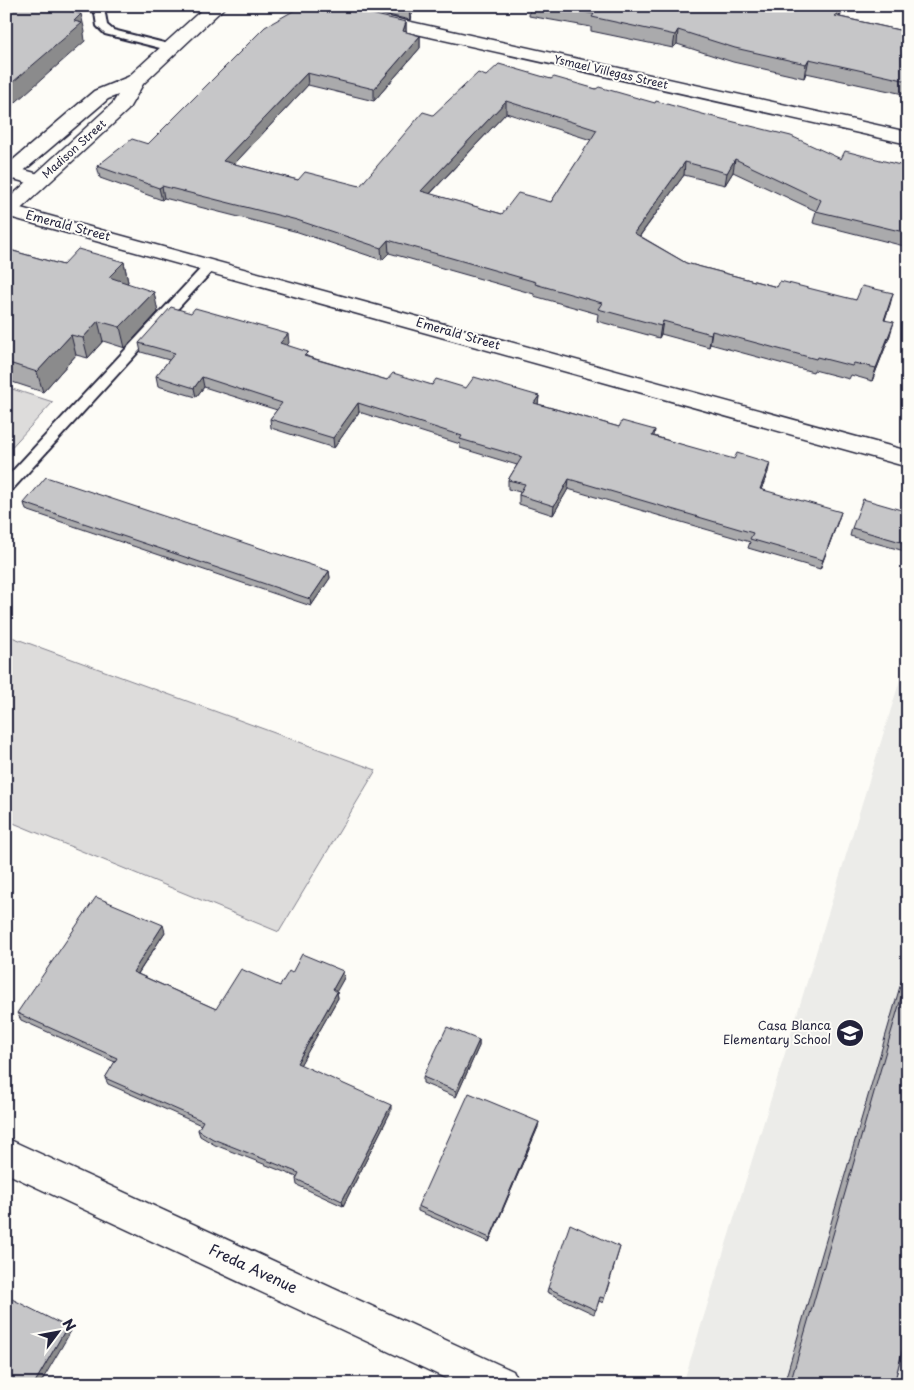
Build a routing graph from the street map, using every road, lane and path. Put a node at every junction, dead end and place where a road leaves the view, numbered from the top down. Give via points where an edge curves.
1 (89, 6) edge
2 (217, 6) edge
3 (314, 6) edge
4 (172, 48) junction
5 (135, 81) junction
6 (908, 138) edge
7 (8, 173) edge
8 (39, 180) junction
9 (7, 211) edge
10 (210, 266) junction
11 (908, 459) edge
12 (6, 488) edge
13 (6, 1154) edge
14 (500, 1384) edge

1 - 4 lane via 99,11 102,28 109,32
2 - 4 street, Madison Street
3 - 6 street, Ysmael Villegas Street
4 - 5 street, Madison Street
5 - 7 street, Madison Street via 101,95
5 - 8 street, Madison Street via 121,106
7 - 8 street
8 - 9 street, Madison Street
9 - 10 street, Emerald Street
10 - 11 street, Emerald Street
10 - 12 lane
13 - 14 street, Freda Avenue

